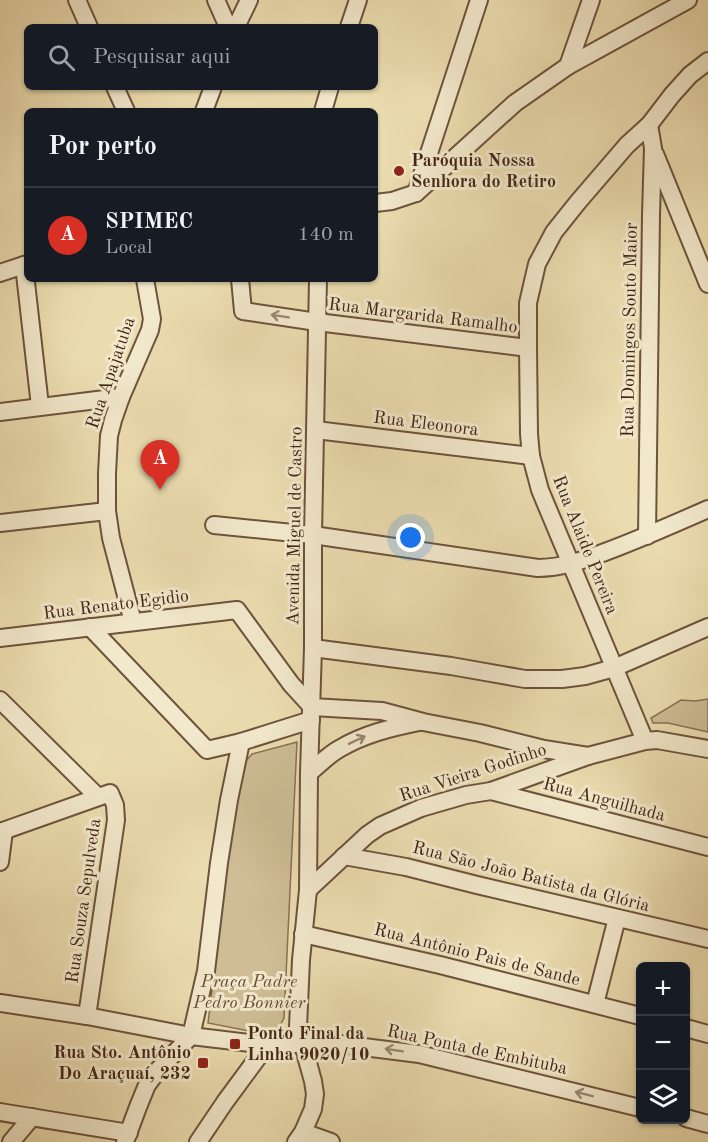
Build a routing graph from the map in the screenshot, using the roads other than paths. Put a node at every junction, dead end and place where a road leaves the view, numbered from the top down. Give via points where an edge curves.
1 (76, 0) edge
2 (216, 0) edge
3 (249, 0) edge
4 (358, 0) edge
5 (479, 0) edge
6 (591, 0) edge
7 (688, 0) edge
8 (87, 24) edge
9 (227, 24) edge
10 (238, 24) edge
11 (350, 24) edge
12 (708, 61) edge
13 (568, 66) junction
14 (116, 90) edge
15 (212, 90) edge
16 (329, 90) edge
17 (125, 108) edge
18 (205, 108) edge
19 (324, 108) edge
20 (649, 125) junction
21 (653, 148) junction
22 (416, 193) junction
23 (378, 203) edge
24 (24, 264) edge
25 (0, 273) edge
26 (27, 282) edge
27 (146, 282) edge
28 (240, 282) edge
29 (318, 282) edge
30 (708, 284) edge
31 (317, 322) junction
32 (528, 348) junction
33 (121, 397) junction
34 (40, 406) junction
35 (0, 412) edge
36 (316, 430) junction
37 (531, 456) junction
38 (708, 510) edge
39 (107, 511) junction
40 (0, 523) edge
41 (214, 525) dead end
42 (314, 535) junction
43 (647, 536) junction
44 (571, 564) junction
45 (133, 622) junction
46 (90, 627) junction
47 (708, 627) edge
48 (0, 638) edge
49 (313, 648) junction
50 (614, 668) junction
51 (0, 700) edge
52 (311, 713) junction
53 (423, 722) junction
54 (645, 741) junction
55 (241, 742) junction
56 (708, 749) edge
57 (588, 756) junction
58 (309, 773) junction
59 (491, 791) junction
60 (104, 795) junction
61 (2, 831) edge
62 (708, 848) edge
63 (344, 856) junction
64 (0, 862) edge
65 (308, 890) junction
66 (617, 918) junction
67 (303, 934) junction
68 (708, 939) edge
69 (0, 1003) edge
70 (595, 1004) junction
71 (636, 1015) edge
72 (87, 1016) junction
73 (690, 1029) edge
74 (708, 1034) edge
75 (191, 1036) junction
76 (303, 1044) junction
77 (267, 1045) junction
78 (636, 1107) edge
79 (0, 1112) edge
80 (32, 1117) junction
81 (690, 1120) edge
82 (708, 1124) edge
83 (127, 1137) edge
84 (299, 1137) edge
85 (10, 1142) edge
86 (198, 1142) edge
87 (331, 1142) edge

1 - 8 street
2 - 9 street
3 - 10 street
4 - 11 street
5 - 22 street
6 - 13 street
7 - 13 street
12 - 20 street, Rua Alaide Pereira via 684,82
13 - 22 street via 515,103
14 - 17 street
15 - 18 street
16 - 19 street
20 - 21 street, Rua Domingos Souto Maior
20 - 32 street, Rua Alaide Pereira via 578,202 544,250 528,303
21 - 30 street
21 - 43 street, Rua Domingos Souto Maior
22 - 23 street
24 - 25 street
26 - 34 street
27 - 33 street, Rua Apajatuba via 152,319 150,330
31 -> 28 street, Rua Margarida Ramalho via 243,310
29 - 31 street, Avenida Miguel de Castro
31 - 32 street, Rua Margarida Ramalho
31 - 36 street, Avenida Miguel de Castro
32 - 37 street, Rua Alaide Pereira
33 - 34 street
33 - 39 street, Rua Apajatuba via 109,436
34 - 35 street
36 - 37 street, Rua Eleonora
36 - 42 street, Avenida Miguel de Castro
37 - 44 street, Rua Alaide Pereira via 540,490
38 - 43 street
39 - 40 street
39 - 45 street, Rua Apajatuba
41 - 42 street
42 - 44 street via 538,568
42 - 49 street, Avenida Miguel de Castro
43 - 44 street
44 - 50 street, Rua Alaide Pereira
45 - 46 street, Rua Renato Egidio
45 - 52 street, Rua Renato Egidio via 237,610
46 - 48 street, Rua Renato Egidio
46 - 55 street via 207,750
47 - 50 street
49 - 50 street via 525,679 562,679
49 - 52 street, Avenida Miguel de Castro
50 - 54 street, Rua Alaide Pereira
51 - 60 street
52 - 53 street via 381,711
52 - 55 street
52 - 58 street, Avenida Miguel de Castro
53 - 57 street
58 -> 53 street via 361,737
54 - 56 street, Rua Vieira Godinho
54 - 57 street, Rua Vieira Godinho
55 - 75 street via 219,863 206,971
57 - 59 street, Rua Vieira Godinho
58 - 65 street, Avenida Miguel de Castro
59 - 62 street, Rua Anguilhada
59 - 63 street, Rua Vieira Godinho via 440,802 399,817 367,835
60 - 61 street
60 - 72 street, Rua Souza Sepulveda via 115,805 116,820
61 - 64 street
63 - 65 street, Rua Vieira Godinho
63 - 66 street, Rua São João Batista da Glória via 406,867
65 - 67 street, Avenida Miguel de Castro
66 - 68 street, Rua São João Batista da Glória
66 - 70 street
67 - 70 street, Rua Antônio Pais de Sande
67 - 76 street, Avenida Miguel de Castro via 298,1027
69 - 72 street, Rua Ponta de Embituba
70 - 71 street, Rua Antônio Pais de Sande
72 - 75 street, Rua Ponta de Embituba
73 - 74 street
75 - 77 street, Rua Ponta de Embituba
75 - 83 street via 147,1085
76 - 77 street, Rua Ponta de Embituba
78 -> 76 street, Rua Ponta de Embituba via 419,1054
76 - 84 street, Avenida Miguel de Castro via 315,1094 313,1109
77 - 86 street
79 - 80 street
80 - 83 street
80 - 85 street
81 - 82 street
84 - 87 street

